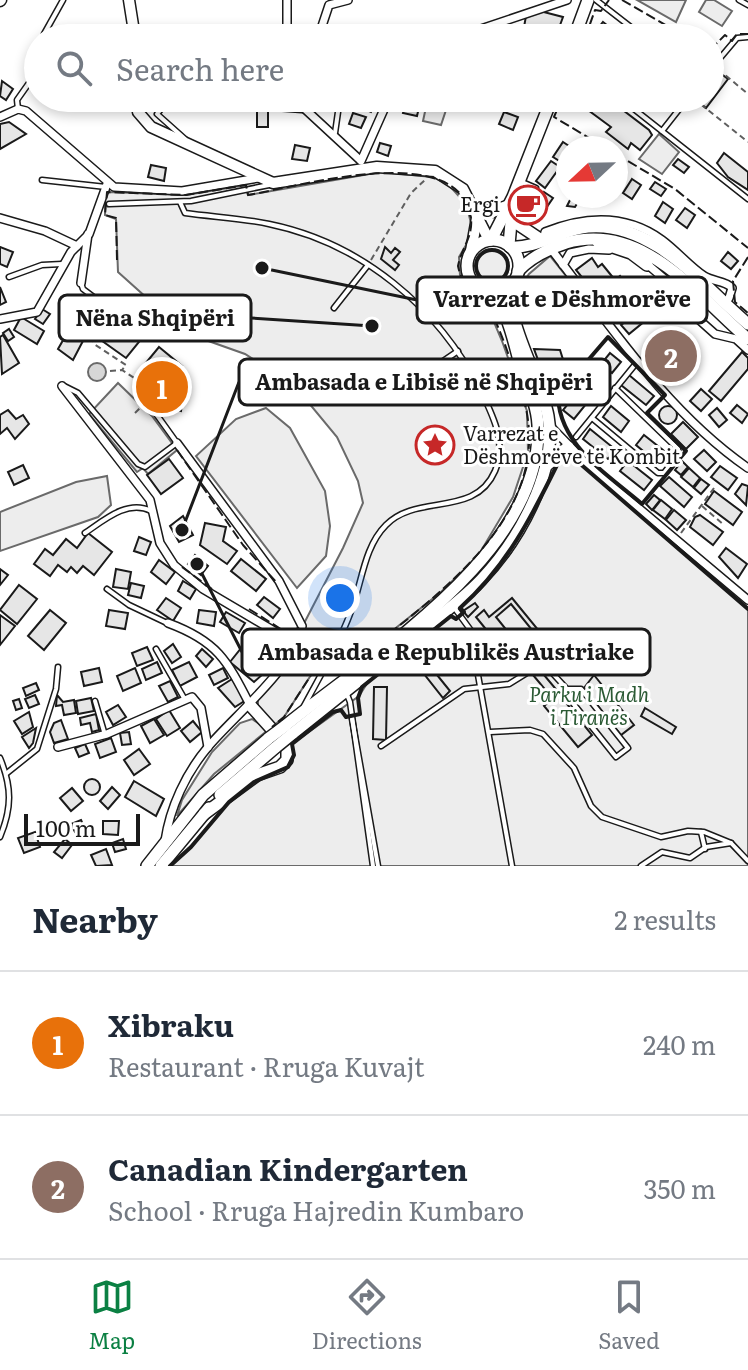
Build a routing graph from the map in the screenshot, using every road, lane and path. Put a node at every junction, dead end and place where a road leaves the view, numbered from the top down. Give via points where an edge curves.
1 (63, 0) edge
2 (129, 0) edge
3 (287, 0) edge
4 (348, 0) edge
5 (565, 0) edge
6 (588, 0) edge
7 (596, 0) edge
8 (739, 0) edge
9 (748, 5) edge
10 (50, 24) edge
11 (133, 24) edge
12 (287, 24) edge
13 (323, 24) edge
14 (495, 24) edge
15 (579, 24) edge
16 (627, 24) edge
17 (748, 37) edge
18 (724, 54) edge
19 (724, 77) edge
20 (24, 90) edge
21 (748, 94) edge
22 (18, 109) junction
23 (138, 112) edge
24 (159, 112) edge
25 (305, 112) edge
26 (338, 112) edge
27 (383, 112) edge
28 (547, 112) edge
29 (638, 112) edge
30 (678, 112) edge
31 (708, 112) edge
32 (0, 117) edge
33 (662, 131) junction
34 (335, 133) junction
35 (748, 142) edge
36 (193, 146) junction
37 (362, 164) junction
38 (435, 171) junction
39 (258, 178) junction
40 (42, 180) dead end
41 (520, 181) junction
42 (273, 183) junction
43 (107, 185) junction
44 (534, 199) dead end
45 (748, 199) edge
46 (180, 202) junction
47 (511, 203) junction
48 (109, 204) dead end
49 (475, 212) junction
50 (0, 218) edge
51 (89, 234) junction
52 (586, 239) junction
53 (490, 240) junction
54 (547, 245) junction
55 (77, 246) junction
56 (510, 246) junction
57 (471, 251) junction
58 (64, 264) junction
59 (368, 265) junction
60 (563, 265) junction
61 (647, 265) junction
62 (516, 276) junction
63 (9, 277) dead end
64 (81, 283) joint
65 (487, 291) junction
66 (729, 298) dead end
67 (107, 307) joint
68 (334, 308) dead end
69 (0, 319) edge
70 (748, 324) edge
71 (748, 339) edge
72 (748, 350) edge
73 (458, 351) junction
74 (638, 361) junction
75 (122, 370) junction
76 (110, 371) dead end
77 (170, 373) dead end
78 (62, 386) joint
79 (405, 387) dead end
80 (615, 388) junction
81 (154, 391) junction
82 (149, 396) joint
83 (162, 396) dead end
84 (147, 404) junction
85 (135, 413) dead end
86 (592, 418) junction
87 (549, 425) junction
88 (576, 437) dead end
89 (177, 443) junction
90 (568, 447) junction
91 (748, 468) edge
92 (544, 469) junction
93 (714, 488) dead end
94 (701, 506) junction
95 (155, 513) junction
96 (724, 525) dead end
97 (686, 527) dead end
98 (85, 533) dead end
99 (107, 589) dead end
100 (748, 600) edge
101 (452, 605) junction
102 (168, 623) joint
103 (296, 644) junction
104 (156, 649) dead end
105 (261, 653) dead end
106 (58, 667) dead end
107 (279, 667) junction
108 (321, 673) junction
109 (483, 685) junction
110 (567, 689) junction
111 (329, 691) junction
112 (346, 692) junction
113 (184, 698) junction
114 (95, 701) dead end
115 (250, 705) junction
116 (299, 715) junction
117 (289, 730) junction
118 (490, 732) junction
119 (105, 735) junction
120 (273, 743) junction
121 (381, 746) dead end
122 (58, 747) dead end
123 (208, 747) junction
124 (0, 758) edge
125 (7, 773) junction
126 (204, 814) junction
127 (701, 832) junction
128 (0, 837) edge
129 (731, 843) junction
130 (164, 845) junction
131 (705, 849) junction
132 (748, 861) edge
133 (147, 866) edge
134 (161, 866) edge
135 (375, 866) edge
136 (512, 866) edge
137 (641, 866) edge

1 - 10 lane
2 - 11 main road
3 - 12 street
4 - 13 street via 329,5
5 - 14 street
6 - 15 main road
7 - 16 lane
8 - 9 lane
17 - 18 lane via 737,38
19 - 21 path
20 - 22 lane
22 - 32 street
22 - 43 street
23 - 36 main road via 146,123
24 - 36 lane
25 - 34 street
26 - 34 lane
27 - 37 street
28 - 41 main road
29 - 33 lane
30 - 33 lane
31 - 35 path
33 - 45 lane
34 - 37 street
36 - 39 main road
37 - 38 main road
37 - 42 main road
38 - 49 main road via 463,189
38 - 59 path via 411,193
39 - 42 main road
39 - 43 street via 182,191
40 - 43 lane
41 - 44 lane via 536,188
41 - 47 main road
42 - 46 lane
43 - 51 street
46 - 48 lane
46 - 59 lane via 185,213 270,224 332,245
47 - 49 main road
47 - 53 main road
47 - 54 main road via 519,225
47 - 56 main road
49 - 53 main road
49 - 57 main road
50 - 55 street
51 - 55 street
51 - 64 street
52 - 54 main road
52 - 61 main road via 625,250
52 - 71 main road via 607,237 641,248
53 - 56 main road
53 - 57 main road
54 - 56 main road
54 - 60 street
54 - 62 main road
54 - 66 street via 545,232 575,221 631,224 663,240 706,277 728,284
54 - 70 main road via 590,227 640,235
55 - 58 street
56 - 62 main road via 518,258
57 - 65 main road via 468,275
58 - 63 lane via 42,265
58 - 69 street via 37,312
59 - 68 lane
59 - 73 lane via 425,310
60 - 61 street via 570,253 589,249 610,250
60 - 74 street
61 - 72 street via 690,301 696,317 709,323 715,334 736,339
62 - 65 main road via 499,291
62 - 87 main road via 512,307
64 - 67 lane
65 - 111 main road via 502,311 535,409 537,449 529,479 498,541 472,573
67 - 75 path via 90,331 94,344 126,365
73 - 79 lane
73 - 108 lane via 498,431 497,468 469,498 408,511 386,525 371,548 351,613
74 - 80 lane
74 - 91 street via 706,433
75 - 76 path
75 - 81 path
77 - 81 path
78 - 89 lane via 78,393 138,464 145,467
78 - 95 street via 138,481
80 - 86 lane
80 - 86 lane via 679,454 664,473 658,473
81 - 82 path
81 - 83 path
82 - 84 lane
84 - 85 path
84 - 89 lane
86 - 88 lane
87 - 90 street
87 - 92 main road
89 - 103 street via 287,592 302,626
90 - 92 main road
90 - 100 street
92 - 101 main road via 505,549
93 - 94 path
94 - 96 path
94 - 97 path
95 - 98 lane via 124,509
95 - 103 street via 160,543 174,565 203,589
99 - 102 lane
101 - 109 lane via 482,644 478,675
101 - 112 main road
102 - 115 street via 211,642
103 - 107 street
104 - 113 lane
105 - 107 path
106 - 125 lane via 37,749
107 - 115 street
108 - 111 lane
108 - 116 lane
109 - 110 lane via 509,684 543,663
109 - 118 lane
109 - 121 lane via 464,689
110 - 110 lane via 616,757 628,748 581,689
111 - 116 main road
112 - 117 main road
112 - 135 lane
113 - 119 street
113 - 123 street via 198,701
114 - 119 lane
115 - 123 street
115 - 126 main road via 287,746 287,760 251,778
116 - 117 main road
117 - 120 main road, bridge
118 - 127 lane via 543,734 574,768 591,806 602,817 661,837
118 - 136 lane
119 - 122 street
120 - 126 main road
120 - 130 main road via 217,781
123 - 130 street via 174,805
124 - 125 lane
125 - 128 lane via 10,806
126 - 134 main road
127 - 129 lane
127 - 131 lane
129 - 131 lane
129 - 132 lane
130 - 133 main road
131 - 137 lane via 683,858 657,853

